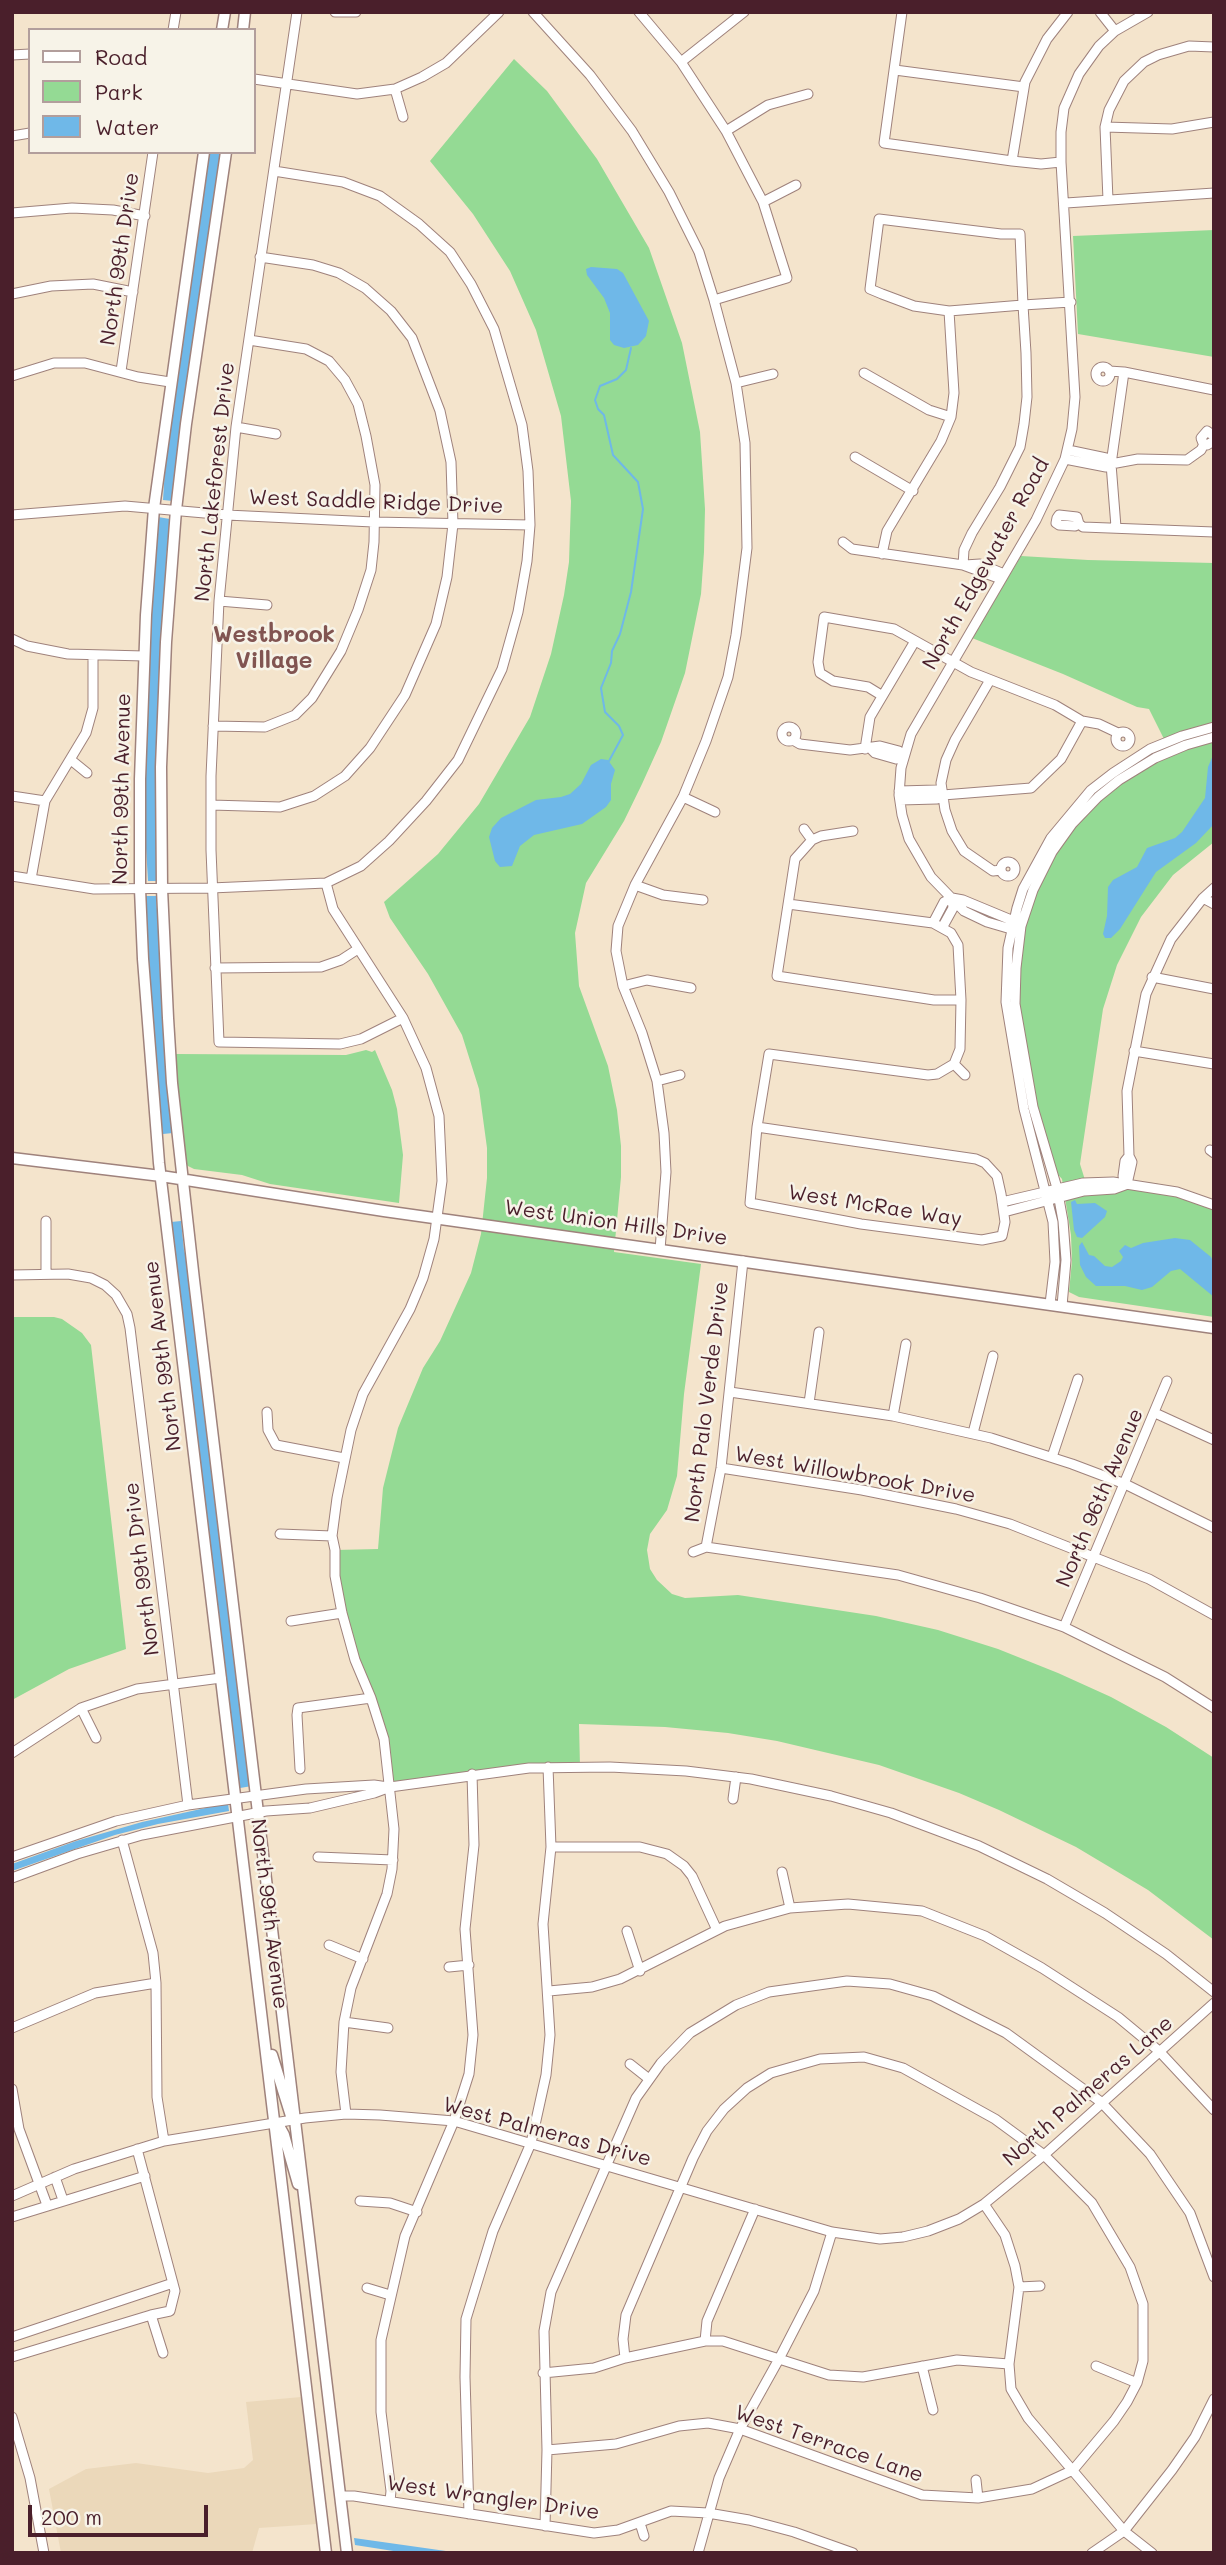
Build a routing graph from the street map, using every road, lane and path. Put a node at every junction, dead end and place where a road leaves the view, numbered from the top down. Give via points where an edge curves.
1 (297, 12) edge
2 (335, 12) edge
3 (356, 12) edge
4 (499, 12) edge
5 (533, 12) edge
6 (639, 12) edge
7 (744, 12) edge
8 (902, 12) edge
9 (1068, 12) edge
10 (1100, 12) edge
11 (1148, 12) edge
12 (1115, 31) junction
13 (1214, 47) edge
14 (681, 62) junction
15 (895, 70) junction
16 (256, 79) edge
17 (286, 84) junction
18 (1024, 87) junction
19 (395, 89) junction
20 (808, 94) dead end
21 (403, 117) dead end
22 (1214, 122) edge
23 (1105, 127) junction
24 (726, 131) junction
25 (153, 154) edge
26 (204, 154) edge
27 (226, 154) edge
28 (1012, 161) junction
29 (1061, 162) junction
30 (274, 171) junction
31 (796, 185) dead end
32 (1214, 194) edge
33 (1108, 200) junction
34 (763, 202) junction
35 (1066, 203) junction
36 (12, 213) edge
37 (145, 216) junction
38 (260, 257) junction
39 (133, 292) junction
40 (12, 294) edge
41 (714, 300) junction
42 (1071, 302) junction
43 (1023, 305) junction
44 (949, 310) junction
45 (249, 340) junction
46 (121, 371) junction
47 (1109, 371) dead end
48 (1124, 372) junction
49 (864, 373) dead end
50 (773, 374) dead end
51 (12, 376) edge
52 (170, 382) junction
53 (736, 383) junction
54 (1214, 390) edge
55 (951, 417) junction
56 (236, 427) junction
57 (276, 434) dead end
58 (1214, 436) edge
59 (1214, 441) edge
60 (1204, 444) junction
61 (1066, 455) junction
62 (855, 457) dead end
63 (1111, 464) junction
64 (913, 491) junction
65 (153, 508) junction
66 (176, 510) junction
67 (12, 515) edge
68 (227, 515) junction
69 (373, 522) junction
70 (453, 524) junction
71 (1079, 524) dead end
72 (530, 525) junction
73 (1116, 527) junction
74 (1214, 532) edge
75 (843, 542) dead end
76 (882, 554) junction
77 (963, 565) junction
78 (1003, 576) junction
79 (219, 601) junction
80 (267, 605) dead end
81 (12, 639) edge
82 (915, 641) junction
83 (93, 655) junction
84 (144, 656) junction
85 (952, 662) junction
86 (990, 680) junction
87 (881, 695) junction
88 (1082, 722) junction
89 (213, 726) junction
90 (1214, 727) edge
91 (1118, 733) dead end
92 (1214, 737) edge
93 (793, 740) dead end
94 (868, 749) junction
95 (903, 757) junction
96 (71, 760) junction
97 (87, 773) dead end
98 (943, 794) junction
99 (12, 796) edge
100 (900, 796) junction
101 (683, 797) junction
102 (45, 801) junction
103 (211, 805) junction
104 (715, 811) dead end
105 (804, 829) dead end
106 (853, 831) dead end
107 (812, 840) junction
108 (1001, 870) dead end
109 (12, 876) edge
110 (30, 879) junction
111 (326, 883) junction
112 (635, 885) junction
113 (211, 888) junction
114 (1214, 888) edge
115 (140, 889) junction
116 (162, 889) junction
117 (952, 898) junction
118 (1203, 898) junction
119 (703, 900) dead end
120 (788, 904) junction
121 (1214, 904) edge
122 (937, 925) junction
123 (1015, 925) junction
124 (358, 949) junction
125 (215, 968) junction
126 (1152, 977) junction
127 (623, 986) junction
128 (691, 988) dead end
129 (1214, 989) edge
130 (961, 1000) junction
131 (403, 1018) junction
132 (1134, 1051) junction
133 (954, 1064) junction
134 (1214, 1064) edge
135 (680, 1075) dead end
136 (965, 1075) dead end
137 (657, 1081) junction
138 (757, 1127) junction
139 (12, 1158) edge
140 (161, 1176) junction
141 (183, 1180) junction
142 (1126, 1184) junction
143 (1046, 1190) junction
144 (1055, 1196) junction
145 (1002, 1202) junction
146 (1214, 1205) edge
147 (1004, 1212) junction
148 (438, 1218) junction
149 (46, 1221) dead end
150 (660, 1250) junction
151 (743, 1261) junction
152 (46, 1274) junction
153 (12, 1275) edge
154 (1050, 1304) junction
155 (1062, 1306) junction
156 (1214, 1328) edge
157 (819, 1332) dead end
158 (906, 1344) dead end
159 (993, 1356) dead end
160 (1078, 1379) dead end
161 (1167, 1381) dead end
162 (730, 1392) junction
163 (809, 1403) junction
164 (267, 1412) dead end
165 (1155, 1413) junction
166 (893, 1416) junction
167 (973, 1433) junction
168 (1214, 1440) edge
169 (1052, 1457) junction
170 (344, 1458) junction
171 (721, 1468) junction
172 (1125, 1484) junction
173 (1214, 1528) edge
174 (280, 1534) dead end
175 (332, 1535) junction
176 (706, 1547) junction
177 (692, 1552) dead end
178 (1094, 1556) junction
179 (342, 1613) junction
180 (1214, 1615) edge
181 (291, 1621) dead end
182 (1064, 1627) junction
183 (221, 1678) junction
184 (173, 1683) junction
185 (371, 1698) junction
186 (81, 1708) junction
187 (1214, 1708) edge
188 (96, 1738) dead end
189 (12, 1753) edge
190 (548, 1767) junction
191 (300, 1769) dead end
192 (472, 1774) junction
193 (736, 1777) junction
194 (390, 1787) junction
195 (256, 1795) junction
196 (235, 1797) junction
197 (733, 1799) dead end
198 (188, 1805) junction
199 (258, 1813) junction
200 (238, 1816) junction
201 (122, 1840) junction
202 (551, 1847) junction
203 (12, 1857) edge
204 (318, 1857) dead end
205 (393, 1860) junction
206 (782, 1872) dead end
207 (12, 1878) edge
208 (790, 1908) junction
209 (717, 1930) junction
210 (627, 1931) dead end
211 (329, 1945) dead end
212 (363, 1959) junction
213 (469, 1965) junction
214 (449, 1966) dead end
215 (640, 1971) junction
216 (156, 1983) junction
217 (549, 1991) junction
218 (1214, 1992) edge
219 (1214, 2003) edge
220 (344, 2022) junction
221 (264, 2025) junction
222 (12, 2028) edge
223 (388, 2028) dead end
224 (1159, 2051) junction
225 (630, 2064) dead end
226 (649, 2079) junction
227 (12, 2089) edge
228 (1101, 2102) junction
229 (1214, 2110) edge
230 (346, 2114) junction
231 (295, 2119) junction
232 (454, 2121) junction
233 (275, 2122) junction
234 (164, 2141) junction
235 (531, 2143) junction
236 (137, 2149) junction
237 (1044, 2155) junction
238 (606, 2165) junction
239 (145, 2176) junction
240 (55, 2177) junction
241 (41, 2183) junction
242 (681, 2187) junction
243 (12, 2196) edge
244 (63, 2200) junction
245 (360, 2201) dead end
246 (985, 2204) junction
247 (47, 2205) junction
248 (755, 2209) junction
249 (306, 2210) junction
250 (416, 2212) junction
251 (12, 2217) edge
252 (832, 2232) junction
253 (1214, 2277) edge
254 (173, 2283) junction
255 (1040, 2286) dead end
256 (1019, 2287) junction
257 (367, 2288) dead end
258 (390, 2295) junction
259 (151, 2315) junction
260 (12, 2337) edge
261 (705, 2342) junction
262 (163, 2353) dead end
263 (12, 2357) edge
264 (625, 2358) junction
265 (779, 2360) junction
266 (1009, 2364) junction
267 (922, 2366) junction
268 (1096, 2366) dead end
269 (543, 2373) junction
270 (1137, 2383) junction
271 (1214, 2399) edge
272 (933, 2410) dead end
273 (12, 2417) edge
274 (740, 2429) junction
275 (547, 2450) junction
276 (1073, 2470) junction
277 (976, 2480) dead end
278 (341, 2496) junction
279 (978, 2498) junction
280 (390, 2501) junction
281 (708, 2513) junction
282 (469, 2514) junction
283 (640, 2523) junction
284 (545, 2526) junction
285 (1124, 2531) junction
286 (644, 2536) dead end
287 (44, 2553) edge
288 (326, 2553) edge
289 (347, 2553) edge
290 (698, 2553) edge
291 (853, 2553) edge
292 (1092, 2553) edge
293 (1152, 2553) edge

1 - 17 street, North Lakeforest Drive
2 - 3 street
4 - 19 street via 446,63
5 - 41 street via 590,75 632,131 699,252
6 - 14 street
7 - 14 street
8 - 15 street
9 - 18 street via 1047,38
10 - 12 street
11 - 12 street, North Edgewater Road
12 - 29 street, North Edgewater Road via 1086,62 1069,93 1062,120
13 - 23 street via 1189,46 1144,62 1124,81
14 - 24 street
15 - 18 street
15 - 28 street via 884,143
16 - 17 street
17 - 19 street via 357,94
17 - 30 street, North Lakeforest Drive
18 - 28 street
19 - 21 street
20 - 24 street via 768,105
22 - 23 street via 1172,129
23 - 33 street
24 - 34 street
25 - 37 street, North 99th Drive
26 - 52 main road, North 99th Avenue
27 - 66 main road, North 99th Avenue
28 - 29 street
29 - 35 street, North Edgewater Road
30 - 38 street, North Lakeforest Drive
30 - 72 street via 343,182 380,196 450,252 494,329 513,390 528,471
31 - 34 street
32 - 33 street
33 - 35 street
34 - 41 street via 787,278
35 - 42 street, North Edgewater Road
36 - 37 street via 72,208
37 - 39 street, North 99th Drive
38 - 45 street, North Lakeforest Drive
38 - 70 street via 339,274 365,288 412,338 440,411 451,462
39 - 40 street via 83,285
39 - 46 street, North 99th Drive
41 - 53 street
42 - 43 street
42 - 61 street, North Edgewater Road via 1076,397
43 - 44 street
43 - 44 street via 1020,234 878,219 870,289 914,306
43 - 77 street via 1027,397 1020,447 972,533
44 - 55 street
45 - 56 street, North Lakeforest Drive
45 - 69 street via 306,349 329,361 345,380 358,404 366,436 375,485
46 - 51 street via 85,363 54,363
46 - 52 street
47 - 48 street
48 - 54 street
48 - 63 street
49 - 55 street via 929,410
50 - 53 street
52 - 65 main road, North 99th Avenue
53 - 101 street via 747,488 741,599 728,677
55 - 64 street
56 - 57 street
56 - 68 street, North Lakeforest Drive
58 - 60 street via 1203,433
59 - 60 street
60 - 63 street via 1187,460 1138,459
61 - 63 street via 1106,458
61 - 78 street, North Edgewater Road via 1050,495
62 - 64 street
63 - 73 street
64 - 76 street via 887,531
65 - 66 street, West Saddle Ridge Drive
65 - 67 street, West Saddle Ridge Drive
65 - 84 main road, North 99th Avenue
66 - 68 street, West Saddle Ridge Drive
66 - 116 main road, North 99th Avenue via 163,729
68 - 69 street, West Saddle Ridge Drive
68 - 79 street, North Lakeforest Drive
69 - 70 street, West Saddle Ridge Drive
69 - 89 street via 371,570 361,600 341,651 312,698 295,715 265,727
70 - 72 street, West Saddle Ridge Drive
70 - 103 street via 436,624 405,695 370,748 345,776 314,796 280,807
71 - 73 street
72 - 111 street via 518,612 502,669 457,760 390,841 361,866
73 - 74 street
75 - 76 street via 852,549
76 - 77 street
77 - 78 street via 980,564
78 - 85 street, North Edgewater Road
79 - 80 street
79 - 89 street, North Lakeforest Drive
81 - 83 street via 27,646
82 - 85 street
82 - 87 street
82 - 87 street via 894,629 824,617 820,673
83 - 84 street
83 - 96 street via 93,708
84 - 115 main road, North 99th Avenue
85 - 86 street
85 - 95 street, North Edgewater Road
86 - 88 street via 1055,705
86 - 98 street via 946,760
87 - 94 street via 870,717
88 - 91 street
88 - 98 street via 1061,759 1031,788
89 - 103 street, North Lakeforest Drive
90 - 123 street via 1150,750 1091,790 1051,838 1023,889
92 - 123 street via 1155,758 1098,797 1052,852
93 - 94 street via 827,748
94 - 95 street via 890,748
95 - 100 street, North Edgewater Road
96 - 97 street
96 - 102 street
98 - 100 street via 937,799
98 - 108 street via 952,831 964,851 993,871
99 - 102 street
100 - 117 street, North Edgewater Road via 909,839 919,860
101 - 104 street
101 - 112 street
102 - 110 street
103 - 113 street, North Lakeforest Drive
105 - 107 street
106 - 107 street
107 - 120 street via 795,859
109 - 110 street
110 - 115 street via 94,889
111 - 113 street
111 - 124 street via 333,909
112 - 119 street via 663,895
112 - 127 street via 618,926 616,951
113 - 116 street
113 - 125 street, North Lakeforest Drive
114 - 118 street
115 - 116 street
115 - 140 main road, North 99th Avenue
116 - 141 main road, North 99th Avenue via 171,1064
117 - 122 street via 944,902
117 - 123 street, North Edgewater Road via 978,918
118 - 121 street
118 - 126 street via 1171,939
120 - 122 street
120 - 130 street via 777,976
122 - 130 street via 951,933 958,945
123 - 143 street via 1006,964 1006,1002 1024,1110
123 - 144 street via 1016,1014
124 - 125 street via 320,967
124 - 131 street
125 - 131 street, North Lakeforest Drive via 219,1042 340,1044 362,1039
126 - 129 street
126 - 132 street
127 - 128 street via 647,980
127 - 137 street
130 - 133 street via 960,1049
131 - 148 street via 426,1068 439,1116 442,1181
132 - 134 street
132 - 142 street via 1127,1090
133 - 136 street
133 - 138 street via 928,1075 769,1054
135 - 137 street
137 - 150 street via 666,1172
138 - 145 street via 976,1159 997,1176
138 - 147 street, West McRae Way via 750,1203 982,1240 1002,1236
139 - 140 main road, West Union Hills Drive
140 - 141 main road, West Union Hills Drive
140 - 183 main road, North 99th Avenue
141 - 148 main road, West Union Hills Drive
141 - 195 main road, North 99th Avenue
142 - 144 street via 1091,1182
142 - 146 street via 1177,1192
143 - 144 street
143 - 145 street
144 - 147 street
144 - 154 street
144 - 155 street via 1066,1260
145 - 147 street
148 - 150 main road, West Union Hills Drive
148 - 170 street via 423,1278 363,1394
149 - 152 street
150 - 151 main road, West Union Hills Drive
151 - 154 main road, West Union Hills Drive
151 - 162 street, North Palo Verde Drive
152 - 153 street, North 99th Drive
152 - 184 street, North 99th Drive via 85,1276 105,1285 120,1301 131,1328
154 - 155 main road, West Union Hills Drive
155 - 156 main road, West Union Hills Drive
157 - 163 street
158 - 166 street
159 - 167 street
160 - 169 street
161 - 165 street, North 96th Avenue
162 - 163 street
162 - 171 street, North Palo Verde Drive
163 - 166 street
164 - 170 street via 268,1430 276,1445
165 - 168 street
165 - 172 street, North 96th Avenue
166 - 167 street
167 - 169 street
169 - 172 street
170 - 175 street
171 - 176 street, North Palo Verde Drive
171 - 178 street, West Willowbrook Drive via 956,1509
172 - 173 street
172 - 178 street, North 96th Avenue
174 - 175 street
175 - 179 street
176 - 177 street
176 - 182 street via 898,1575
178 - 180 street, West Willowbrook Drive via 1149,1579
178 - 182 street, North 96th Avenue
179 - 181 street
179 - 185 street
182 - 187 street via 1165,1677
183 - 184 street
183 - 196 main road, North 99th Avenue
184 - 186 street via 137,1689
184 - 198 street, North 99th Drive
185 - 191 street via 298,1708
185 - 194 street via 384,1739
186 - 188 street
186 - 189 street
190 - 192 street
190 - 193 street via 653,1768
190 - 202 street
192 - 194 street
192 - 213 street via 474,1845 465,1929
193 - 197 street
193 - 218 street via 891,1813 979,1846 1105,1913
194 - 195 street
194 - 199 street via 310,1808
194 - 205 street
195 - 196 street
195 - 199 main road, North 99th Avenue
196 - 198 street
196 - 200 main road, North 99th Avenue
198 - 203 street via 116,1821
199 - 200 street
199 - 231 main road, North 99th Avenue
200 - 201 street
200 - 221 main road, North 99th Avenue
201 - 207 street
201 - 216 street via 153,1953
202 - 209 street via 633,1846 667,1854 692,1876
202 - 217 street via 543,1924
204 - 205 street
205 - 212 street via 385,1902
206 - 208 street
208 - 209 street
208 - 224 street via 848,1904 922,1911 985,1936 1042,1968 1118,2017
209 - 215 street
210 - 215 street
211 - 212 street
212 - 220 street
213 - 214 street
213 - 232 street via 474,2035 469,2074
215 - 217 street via 607,1984
216 - 222 street via 95,1993
216 - 234 street via 157,2097
217 - 235 street via 547,2075
219 - 224 street, North Palmeras Lane
220 - 223 street
220 - 230 street via 341,2072
221 - 231 main road via 288,2111
221 - 233 main road, North 99th Avenue
224 - 228 street, North Palmeras Lane
224 - 229 street
225 - 226 street
226 - 228 street via 690,2033 736,2005 769,1992 847,1980 890,1984 933,1996 1006,2033
226 - 238 street
227 - 241 street via 19,2129
228 - 237 street, North Palmeras Lane
228 - 253 street via 1150,2154 1190,2213
230 - 231 street, West Palmeras Drive
230 - 232 street, West Palmeras Drive
231 - 233 street, West Palmeras Drive
231 - 249 main road, North 99th Avenue
232 - 235 street, West Palmeras Drive
232 - 250 street
233 - 234 street, West Palmeras Drive
233 - 249 main road via 284,2135
233 - 288 main road, North 99th Avenue
234 - 236 street, West Palmeras Drive
235 - 238 street, West Palmeras Drive
235 - 282 street via 493,2231 466,2319
236 - 239 street
236 - 240 street, West Palmeras Drive
237 - 242 street via 995,2119 903,2068 864,2057 820,2059 771,2073 723,2109 707,2131
237 - 246 street, North Palmeras Lane
237 - 270 street via 1092,2203 1130,2267 1143,2304 1143,2361
238 - 242 street, West Palmeras Drive
238 - 269 street via 551,2292
239 - 244 street
239 - 254 street
240 - 241 street, West Palmeras Drive
240 - 244 street
241 - 243 street, West Palmeras Drive
241 - 247 street
242 - 248 street, West Palmeras Drive
242 - 264 street via 626,2315
244 - 247 street
245 - 250 street via 390,2203
246 - 252 street, West Palmeras Drive via 959,2219 912,2235 880,2239
246 - 256 street via 1005,2235
247 - 251 street
248 - 252 street, West Palmeras Drive
248 - 261 street via 707,2321
249 - 278 main road, North 99th Avenue
250 - 258 street
252 - 265 street via 814,2291
254 - 259 street via 170,2311
254 - 260 street
255 - 256 street
256 - 266 street
257 - 258 street
258 - 280 street via 381,2340 380,2384
259 - 262 street
259 - 263 street
261 - 264 street
261 - 265 street via 737,2344
264 - 269 street via 594,2368
265 - 267 street via 829,2375 863,2377
265 - 274 street
266 - 267 street via 957,2360
266 - 276 street via 1011,2389 1028,2418
267 - 272 street
268 - 270 street
269 - 275 street
270 - 276 street via 1114,2421
271 - 285 street via 1195,2437
273 - 287 street via 30,2478
274 - 275 street, West Terrace Lane via 709,2423 680,2426 615,2444
274 - 279 street, West Terrace Lane via 922,2495
274 - 281 street
275 - 284 street
276 - 279 street, West Terrace Lane via 1032,2489
276 - 285 street
277 - 279 street
278 - 280 street, West Wrangler Drive
278 - 289 main road, North 99th Avenue
280 - 282 street, West Wrangler Drive
281 - 283 street, West Wrangler Drive via 671,2511
281 - 290 street
281 - 291 street, West Wrangler Drive via 783,2529
282 - 284 street, West Wrangler Drive
283 - 284 street, West Wrangler Drive via 594,2533
283 - 286 street
285 - 292 street
285 - 293 street

